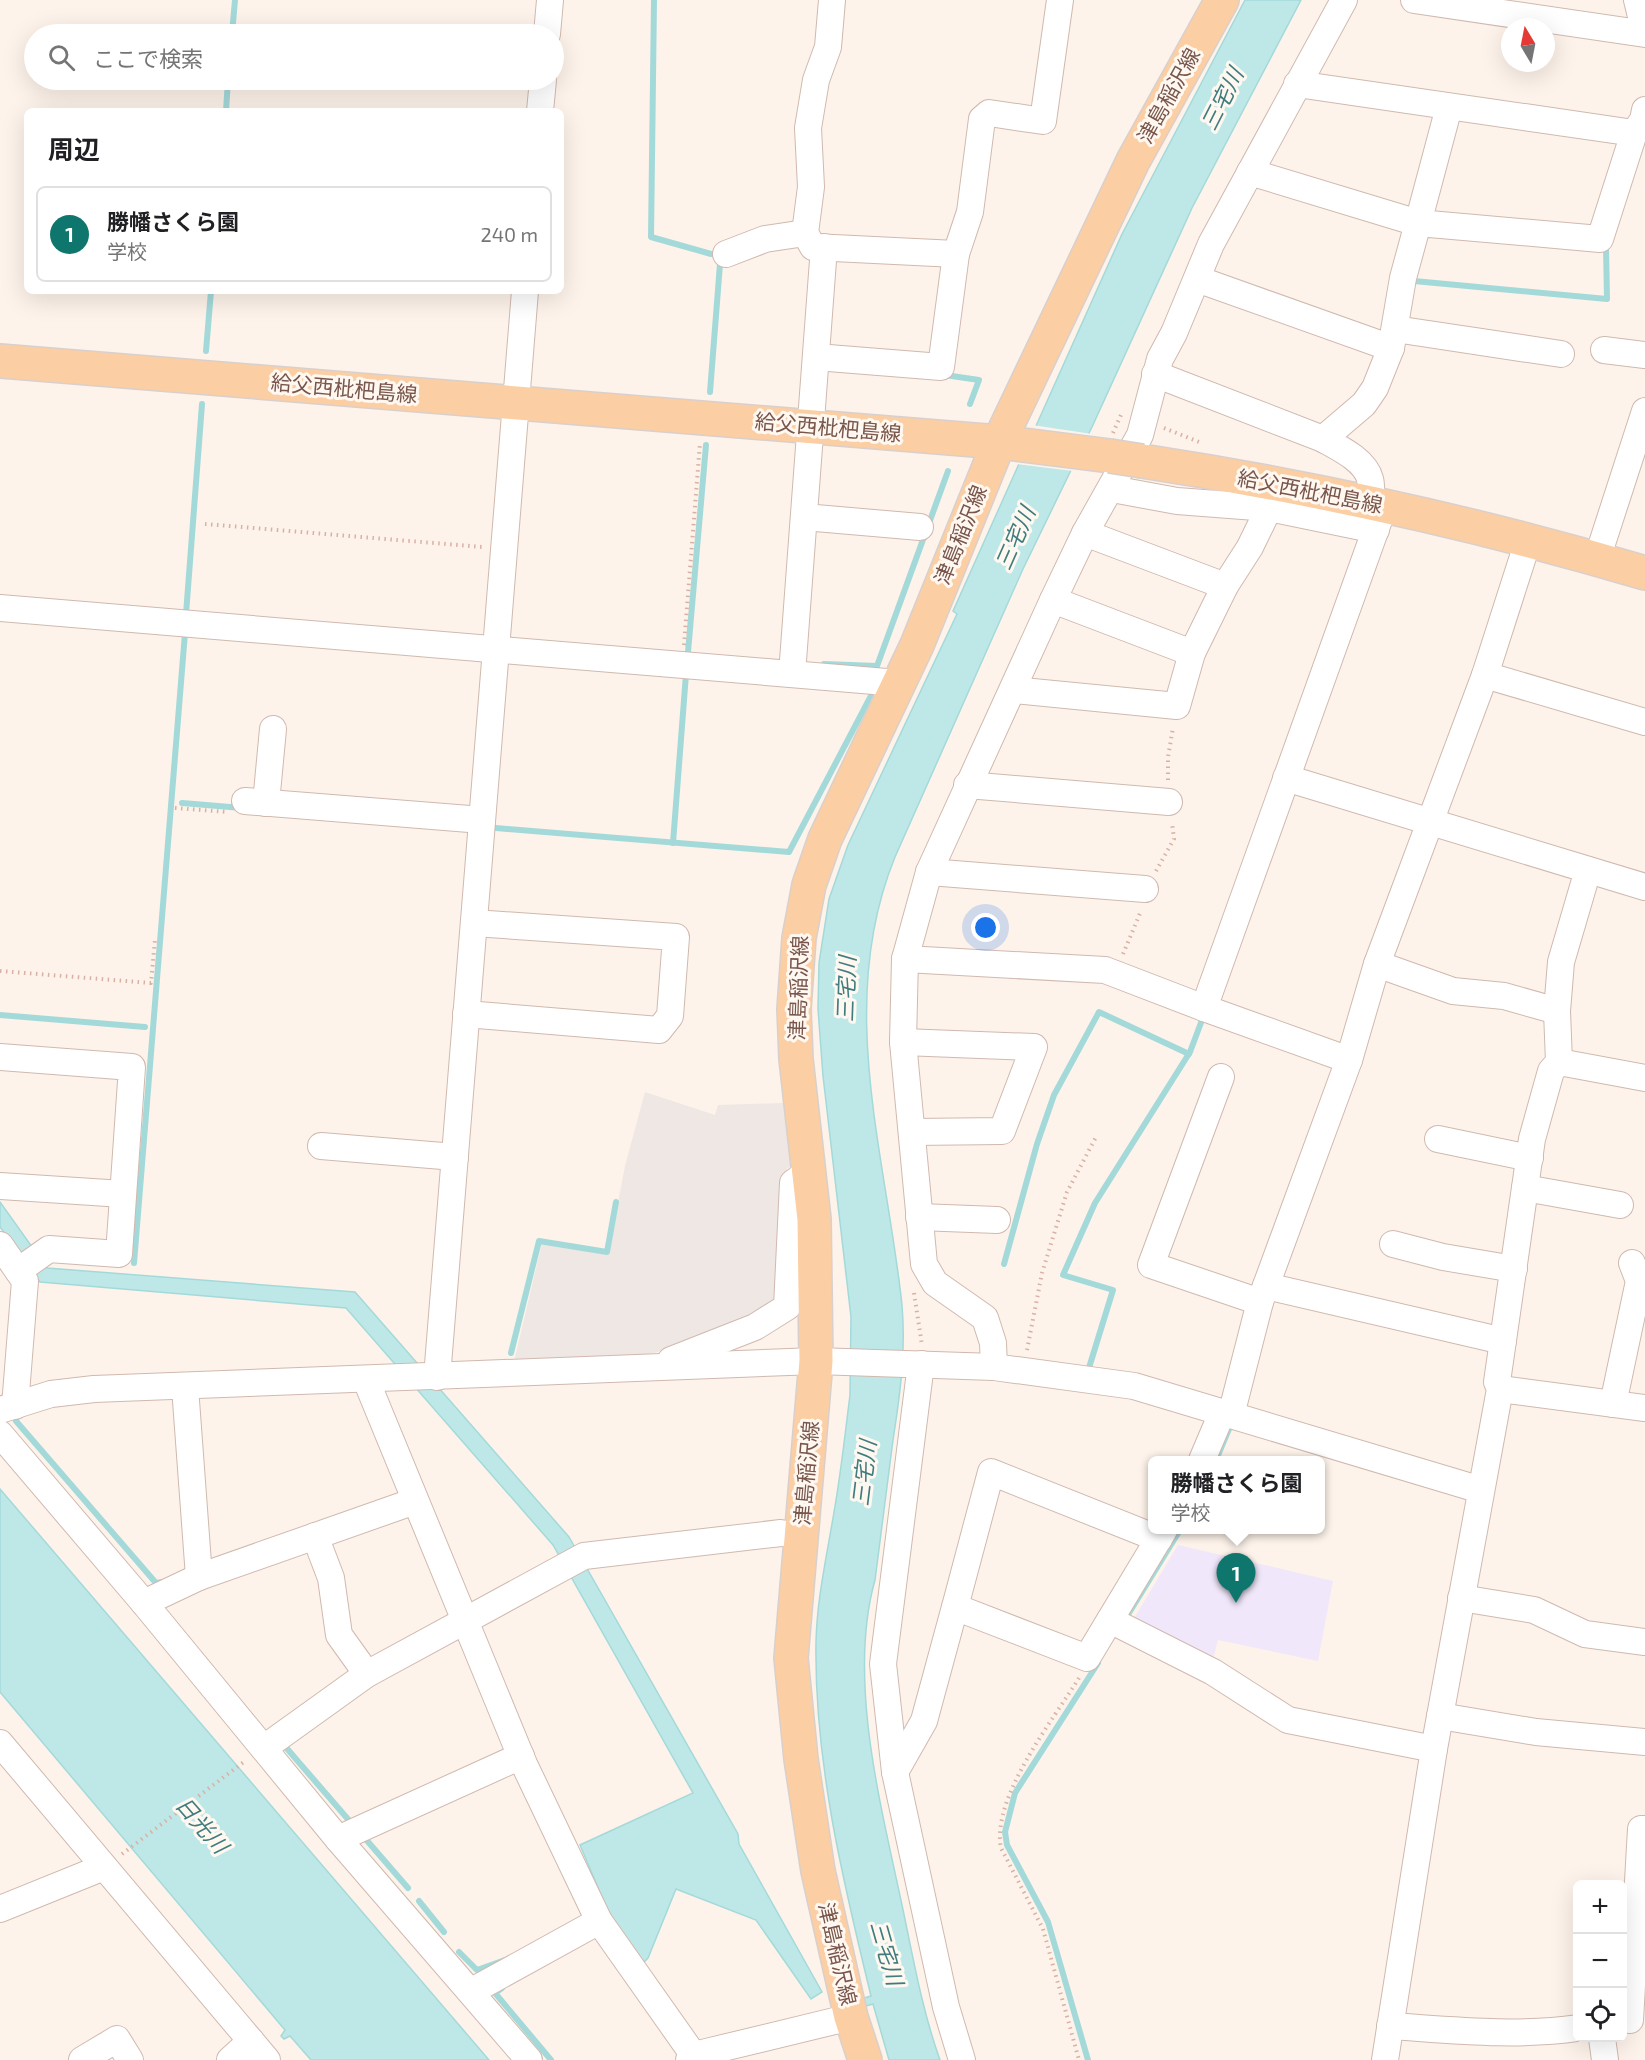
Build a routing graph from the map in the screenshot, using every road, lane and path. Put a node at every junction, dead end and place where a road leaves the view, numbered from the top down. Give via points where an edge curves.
1 (550, 0) edge
2 (832, 0) edge
3 (1060, 0) edge
4 (1222, 0) edge
5 (1344, 0) edge
6 (1414, 0) edge
7 (1637, 0) edge
8 (548, 24) edge
9 (1645, 33) edge
10 (1297, 84) junction
11 (542, 90) edge
12 (1449, 106) junction
13 (540, 108) edge
14 (1645, 110) edge
15 (1634, 134) junction
16 (1250, 172) junction
17 (1418, 223) junction
18 (814, 240) junction
19 (726, 254) dead end
20 (956, 254) junction
21 (1197, 279) junction
22 (525, 294) edge
23 (1393, 338) junction
24 (1604, 350) dead end
25 (1561, 354) dead end
26 (1645, 355) edge
27 (816, 357) junction
28 (0, 361) edge
29 (1155, 374) junction
30 (516, 403) junction
31 (1645, 411) edge
32 (701, 418) junction
33 (1144, 420) junction
34 (811, 427) junction
35 (1323, 439) junction
36 (1009, 443) junction
37 (1197, 454) dead end
38 (1112, 489) junction
39 (1269, 508) junction
40 (1377, 513) junction
41 (804, 517) junction
42 (205, 524) dead end
43 (920, 527) dead end
44 (1085, 533) junction
45 (1529, 538) junction
46 (504, 549) junction
47 (1597, 559) junction
48 (1645, 573) edge
49 (1225, 586) junction
50 (1053, 600) junction
51 (0, 608) edge
52 (496, 649) junction
53 (1192, 653) junction
54 (682, 665) junction
55 (792, 674) junction
56 (1485, 675) junction
57 (898, 683) junction
58 (1013, 690) junction
59 (1177, 706) junction
60 (1645, 722) edge
61 (273, 729) dead end
62 (1286, 778) junction
63 (967, 785) junction
64 (1169, 802) junction
65 (482, 820) junction
66 (1430, 822) junction
67 (1588, 870) junction
68 (929, 872) junction
69 (1645, 887) edge
70 (1145, 888) junction
71 (474, 922) junction
72 (155, 940) dead end
73 (904, 959) junction
74 (1377, 964) junction
75 (0, 971) edge
76 (1115, 974) junction
77 (1204, 1008) junction
78 (1557, 1011) junction
79 (466, 1014) junction
80 (903, 1042) junction
81 (0, 1057) edge
82 (1349, 1060) junction
83 (1559, 1062) junction
84 (1221, 1077) dead end
85 (1645, 1078) edge
86 (912, 1132) junction
87 (1097, 1135) dead end
88 (1438, 1139) dead end
89 (321, 1146) dead end
90 (455, 1157) junction
91 (1530, 1158) junction
92 (809, 1171) junction
93 (0, 1186) edge
94 (1525, 1188) junction
95 (123, 1194) junction
96 (1620, 1205) dead end
97 (919, 1217) junction
98 (997, 1220) dead end
99 (1394, 1244) dead end
100 (0, 1245) edge
101 (1632, 1263) dead end
102 (28, 1264) junction
103 (1514, 1269) junction
104 (912, 1281) dead end
105 (1263, 1294) junction
106 (1503, 1341) junction
107 (827, 1361) junction
108 (916, 1364) junction
109 (651, 1367) junction
110 (994, 1367) junction
111 (1023, 1371) junction
112 (434, 1377) junction
113 (366, 1380) junction
114 (185, 1387) junction
115 (1500, 1389) junction
116 (1613, 1404) junction
117 (7, 1408) edge
118 (1645, 1408) edge
119 (1227, 1414) junction
120 (0, 1434) edge
121 (1206, 1456) edge
122 (1481, 1490) junction
123 (415, 1501) junction
124 (1148, 1529) edge
125 (781, 1533) dead end
126 (1161, 1534) edge
127 (315, 1536) junction
128 (199, 1577) junction
129 (1461, 1598) junction
130 (144, 1603) junction
131 (954, 1607) junction
132 (465, 1621) junction
133 (1118, 1624) junction
134 (1645, 1642) edge
135 (1087, 1658) junction
136 (367, 1674) junction
137 (1440, 1716) junction
138 (1645, 1742) edge
139 (0, 1743) edge
140 (1434, 1749) junction
141 (255, 1754) junction
142 (521, 1756) junction
143 (895, 1772) junction
144 (1645, 1829) edge
145 (338, 1839) junction
146 (130, 1847) dead end
147 (104, 1867) junction
148 (0, 1909) edge
149 (599, 1921) junction
150 (472, 1991) junction
151 (851, 2017) junction
152 (1633, 2020) edge
153 (1390, 2026) junction
154 (1573, 2029) edge
155 (1603, 2042) edge
156 (259, 2051) edge
157 (693, 2058) edge
158 (82, 2060) edge
159 (130, 2060) edge
160 (230, 2060) edge
161 (529, 2060) edge
162 (865, 2060) edge
163 (962, 2060) edge
164 (1079, 2060) edge
165 (1384, 2060) edge
166 (1605, 2060) edge

1 - 8 street
2 - 18 street via 828,47 816,80 808,128
3 - 20 street via 1042,121 988,113 982,120 970,212
4 - 36 main road, 津島稲沢線 via 1133,161
5 - 10 street
6 - 9 street
7 - 9 street
10 - 12 street
10 - 16 street
11 - 13 street
12 - 15 street
12 - 17 street
14 - 15 street
15 - 17 street via 1600,239
16 - 17 street
16 - 21 street
17 - 23 street
18 - 19 street via 765,239
18 - 20 street
18 - 27 street
20 - 27 street via 941,367
21 - 23 street
21 - 29 street
22 - 30 street
23 - 25 street
23 - 35 street via 1364,405
24 - 26 street
27 - 34 street
28 - 30 main road, 給父西枇杷島線
29 - 33 street
29 - 35 street
30 - 32 main road, 給父西枇杷島線
30 - 46 street
31 - 47 street
32 - 34 main road, 給父西枇杷島線
32 - 54 path
33 - 37 path via 1199,443
33 - 38 street
34 - 36 main road, 給父西枇杷島線
34 - 41 street
35 - 40 street via 1348,453 1364,469 1370,478
36 - 40 main road, 給父西枇杷島線, bridge via 1278,484
36 - 57 main road, 津島稲沢線
38 - 39 street via 1177,501
38 - 44 street
39 - 40 street
39 - 49 street
40 - 45 main road, 給父西枇杷島線
40 - 62 street
41 - 43 street
41 - 55 street
42 - 46 path
44 - 49 street
44 - 50 street
45 - 47 main road, 給父西枇杷島線
45 - 56 street
46 - 52 street
47 - 48 main road, 給父西枇杷島線
49 - 53 street
50 - 53 street
50 - 58 street
51 - 52 street
52 - 54 street
52 - 65 street
53 - 59 street
54 - 55 street
55 - 57 street
56 - 60 street
56 - 66 street
57 - 92 main road, 津島稲沢線 via 825,838 809,885 799,938 794,1009 796,1059
58 - 59 street
58 - 63 street
59 - 64 path via 1168,757
61 - 65 street via 255,802
62 - 66 street
62 - 77 street
63 - 64 street
63 - 68 street
64 - 70 path via 1174,839
65 - 71 street
66 - 67 street
66 - 74 street
67 - 69 street
67 - 78 street via 1561,962
68 - 70 street
68 - 73 street
70 - 76 path via 1141,910
71 - 79 street
71 - 79 street via 676,937 670,1016 658,1030
72 - 75 path via 151,983
73 - 76 street via 1105,970
73 - 80 street
74 - 78 street via 1453,991 1504,996
74 - 82 street
76 - 77 street
77 - 82 street
78 - 83 street
79 - 90 street
80 - 86 street
80 - 86 street via 1034,1047 1002,1131
81 - 95 street via 132,1066
82 - 105 street
83 - 85 street
83 - 91 street via 1551,1071
84 - 105 street via 1151,1265
86 - 97 street
87 - 111 path via 1067,1192 1042,1272
88 - 91 street
89 - 90 street
90 - 112 street
91 - 94 street
92 - 107 main road, 津島稲沢線
92 - 109 street via 793,1183 787,1307 755,1327
93 - 95 street
94 - 96 street
94 - 103 street
95 - 102 street via 119,1254 49,1249
97 - 98 street
97 - 110 street via 924,1264 935,1283 985,1318 993,1343
99 - 103 street
100 - 102 street
101 - 116 street via 1639,1281
102 - 117 street
103 - 106 street
104 - 108 path via 922,1339
105 - 106 street
105 - 119 street
106 - 115 street via 1497,1382
107 - 108 street
107 - 109 street
107 - 151 main road, 津島稲沢線 via 791,1658 801,1759 819,1871
108 - 110 street
108 - 143 street via 883,1664
109 - 112 street
110 - 111 street
111 - 119 street via 1134,1386
112 - 113 street
113 - 114 street
113 - 123 street
114 - 117 street via 93,1389 51,1394
114 - 128 street
115 - 116 street
115 - 122 street
116 - 118 street
119 - 121 street
119 - 122 street
120 - 130 street
122 - 129 street
123 - 127 street
123 - 132 street
124 - 131 street via 991,1472
125 - 132 street via 573,1562
126 - 133 street
127 - 128 street
127 - 136 street via 331,1578 339,1635
128 - 130 street
129 - 134 street via 1534,1610 1585,1634
129 - 137 street
130 - 141 street
131 - 135 street
131 - 143 street via 924,1721
132 - 136 street
132 - 142 street
133 - 135 street
133 - 140 street via 1213,1672 1288,1720
135 - 164 path via 1087,1665 1008,1792 998,1833 1000,1848 1043,1929
136 - 141 street
137 - 138 street via 1536,1732
137 - 140 street
139 - 147 street
140 - 153 street
141 - 145 street
141 - 146 path
142 - 145 street
142 - 149 street
143 - 163 street via 946,2007
144 - 152 street via 1641,1829
145 - 150 street
147 - 148 street
147 - 156 street
149 - 150 street
149 - 157 street
150 - 161 street
151 - 157 street
151 - 162 main road, 津島稲沢線
153 - 154 street via 1476,2032
153 - 165 street
155 - 166 street
156 - 160 street
158 - 159 street via 117,2039

